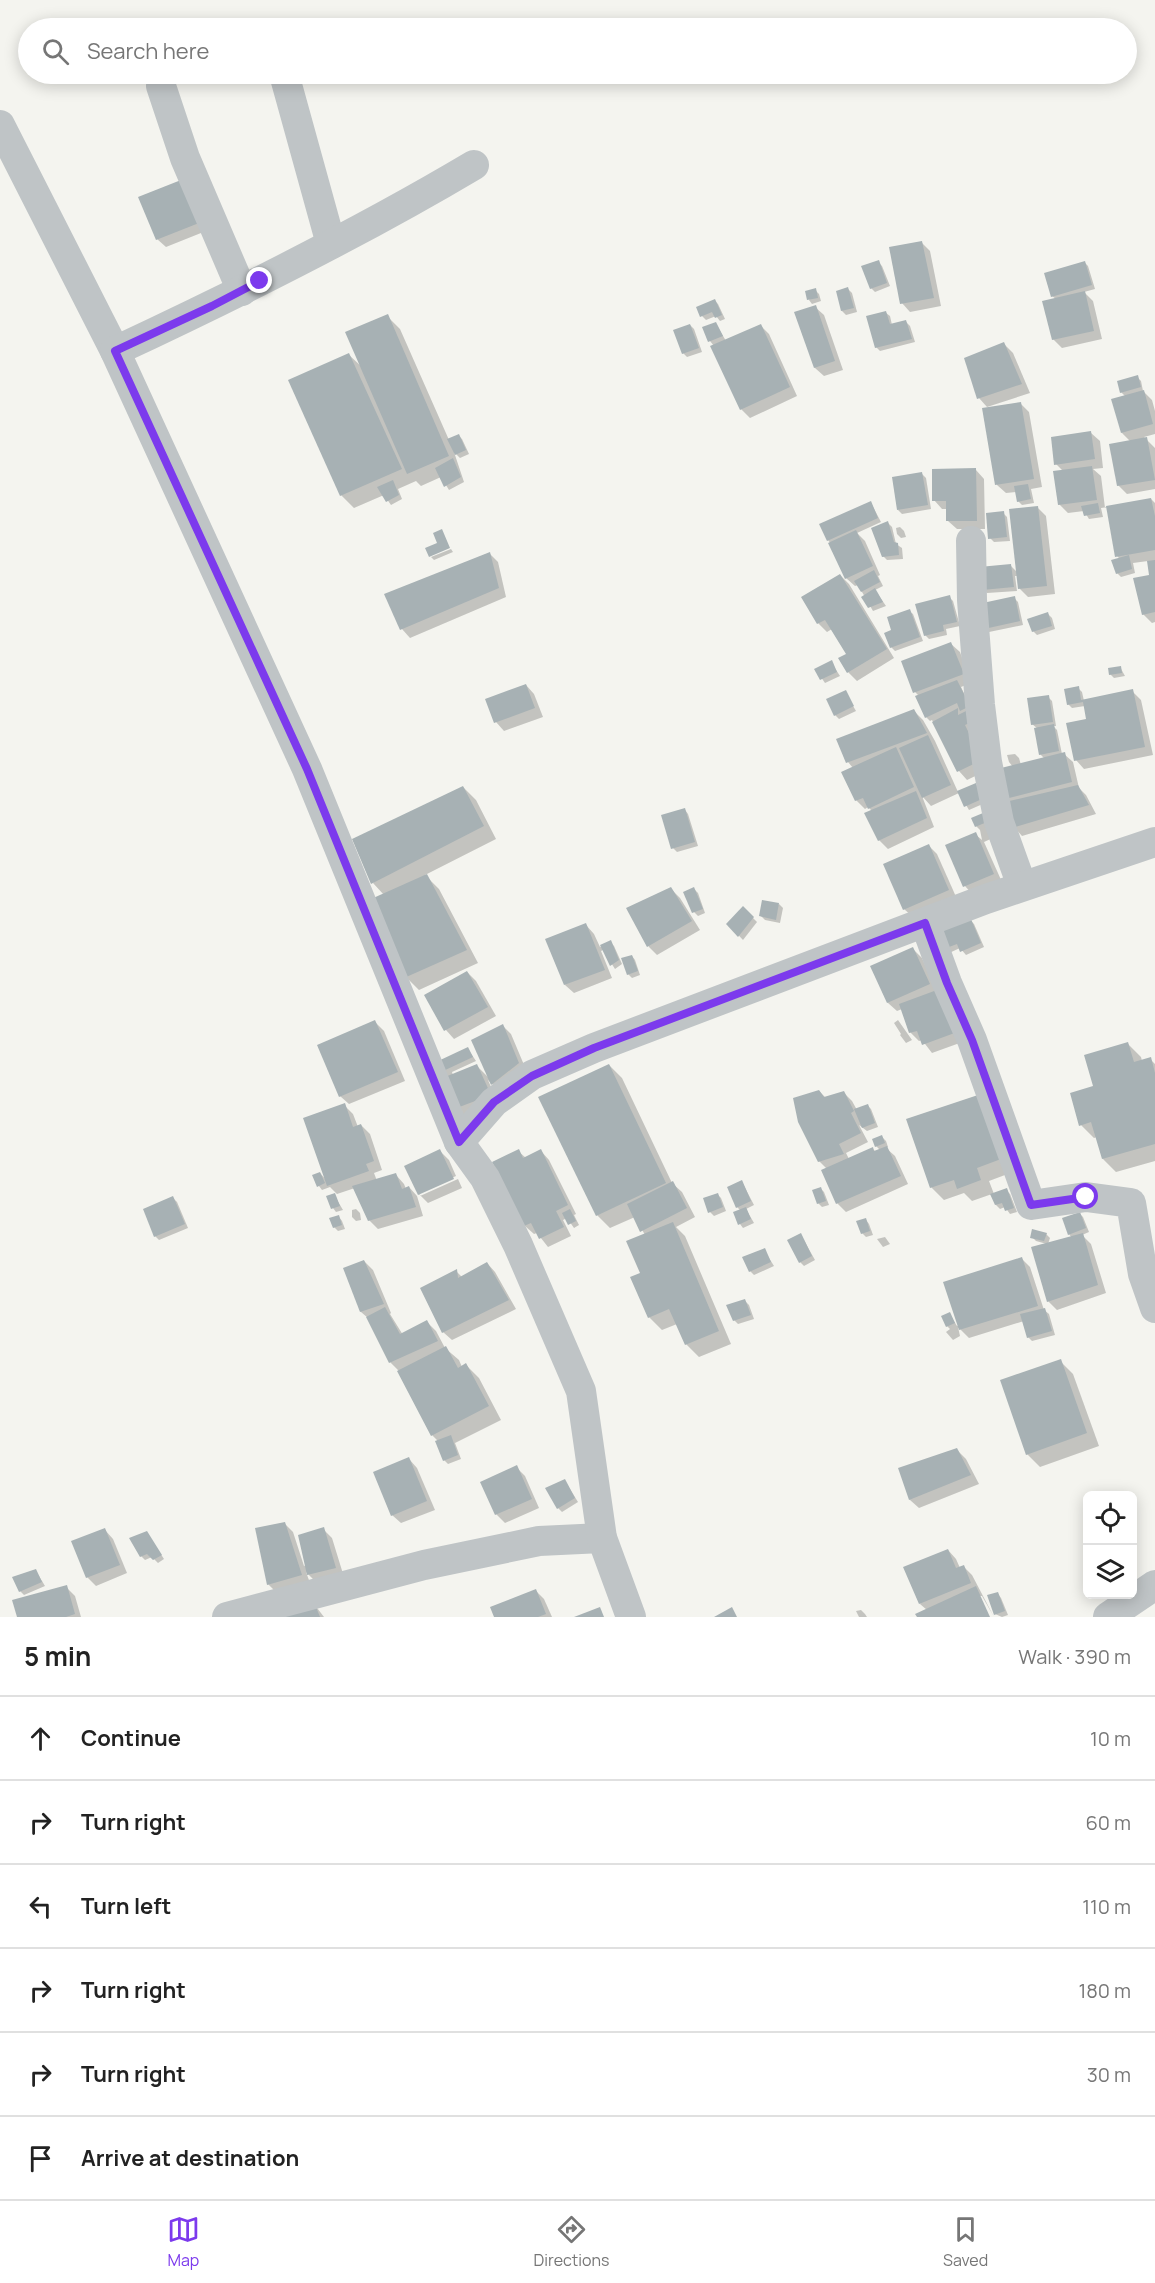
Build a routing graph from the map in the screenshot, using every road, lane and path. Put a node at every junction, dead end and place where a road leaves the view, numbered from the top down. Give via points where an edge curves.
1 (287, 84) edge
2 (161, 86) dead end
3 (0, 125) edge
4 (474, 165) dead end
5 (331, 244) junction
6 (242, 291) junction
7 (115, 351) junction
8 (971, 541) dead end
9 (1155, 842) edge
10 (1022, 886) junction
11 (925, 923) junction
12 (459, 1142) junction
13 (1155, 1308) edge
14 (602, 1538) junction
15 (1155, 1585) edge
16 (227, 1617) edge
17 (631, 1617) edge
18 (1108, 1617) edge

1 - 5 street
2 - 6 street via 185,158
3 - 7 street
4 - 5 street
5 - 6 street
6 - 7 street
7 - 12 street via 307,769
8 - 10 street via 972,600 987,762 999,822
9 - 10 street
10 - 11 street
11 - 12 street via 594,1048 532,1076 494,1102
11 - 13 street via 1031,1205 1086,1197 1131,1203 1143,1274
12 - 14 street via 485,1178 518,1245 581,1391
14 - 16 street via 539,1541 435,1562
14 - 17 street
15 - 18 street

